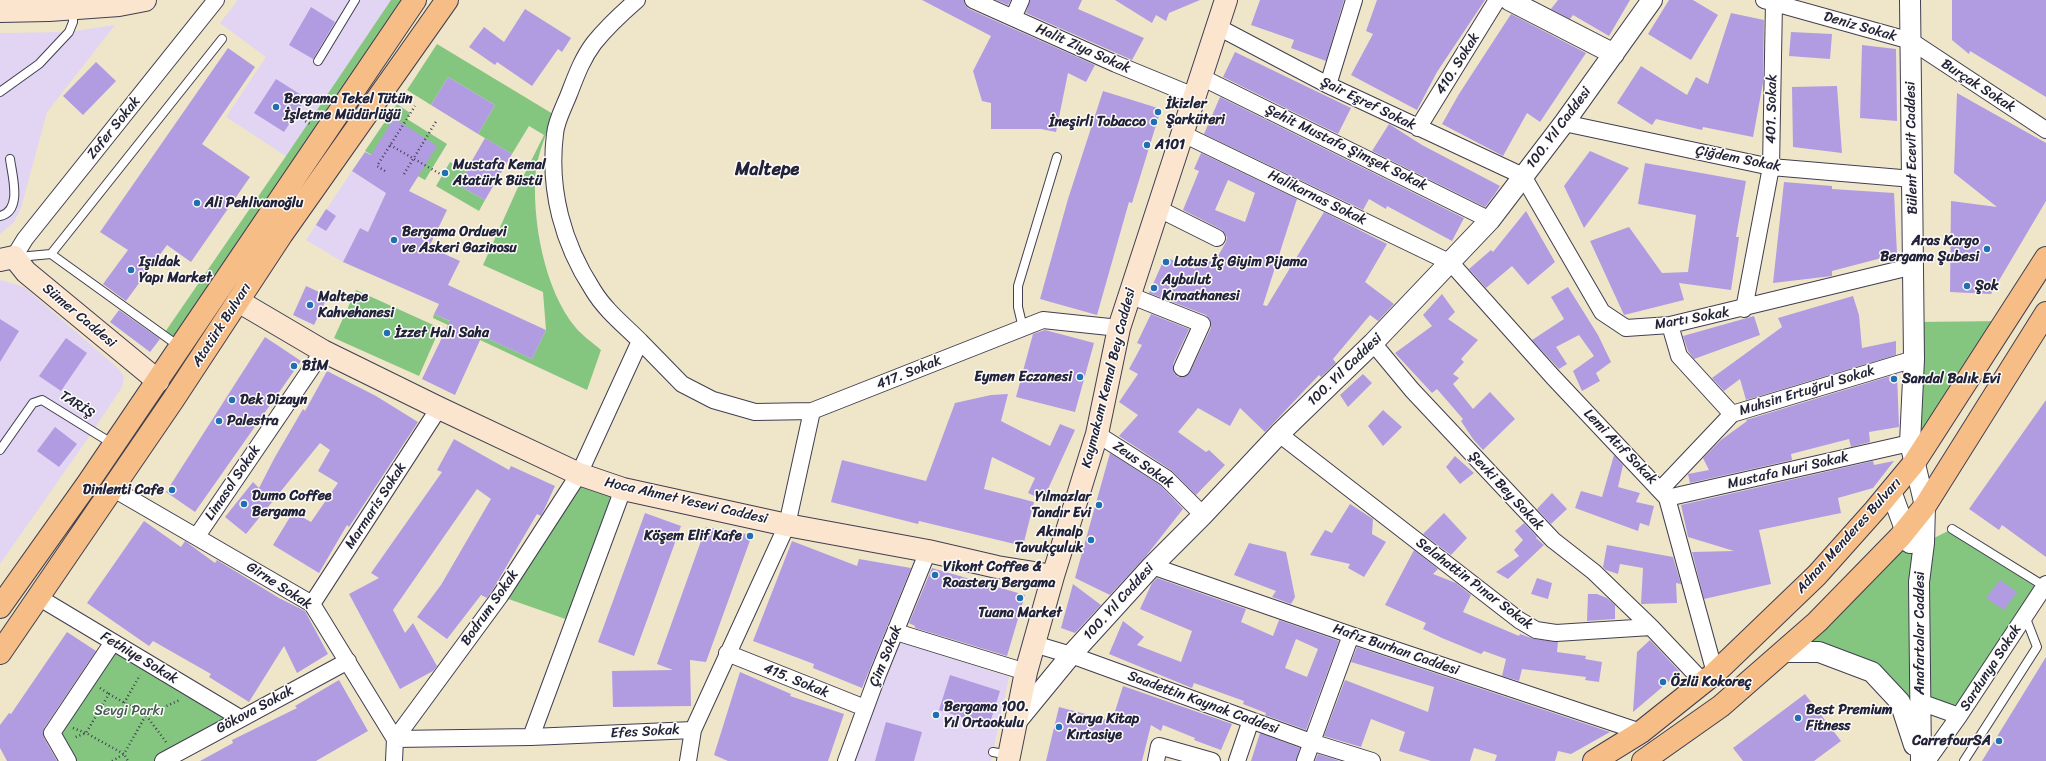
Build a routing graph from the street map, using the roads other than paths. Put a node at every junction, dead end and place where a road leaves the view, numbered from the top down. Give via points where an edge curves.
1 (145, 0) edge
2 (216, 0) edge
3 (355, 0) edge
4 (415, 0) edge
5 (447, 0) edge
6 (637, 0) edge
7 (972, 0) edge
8 (1021, 0) edge
9 (1226, 0) edge
10 (1354, 0) edge
11 (1497, 0) edge
12 (1509, 0) edge
13 (1652, 0) edge
14 (1910, 0) edge
15 (1769, 1) edge
16 (73, 9) junction
17 (0, 11) edge
18 (1013, 18) junction
19 (1216, 26) junction
20 (222, 39) dead end
21 (1911, 41) junction
22 (1614, 54) junction
23 (318, 62) dead end
24 (1328, 85) junction
25 (1198, 87) junction
26 (0, 92) edge
27 (1564, 124) junction
28 (1418, 128) junction
29 (2046, 130) edge
30 (1183, 134) junction
31 (1057, 157) dead end
32 (10, 159) dead end
33 (1771, 167) junction
34 (1523, 176) junction
35 (1913, 179) junction
36 (1157, 208) junction
37 (0, 216) edge
38 (1490, 220) junction
39 (1217, 238) dead end
40 (52, 254) junction
41 (7, 258) edge
42 (2046, 258) edge
43 (1451, 263) junction
44 (1914, 266) junction
45 (1128, 295) junction
46 (238, 301) junction
47 (1744, 309) junction
48 (2046, 313) edge
49 (1670, 325) junction
50 (1023, 328) junction
51 (1119, 328) junction
52 (640, 341) junction
53 (1373, 343) junction
54 (181, 347) junction
55 (323, 351) junction
56 (1914, 359) junction
57 (1182, 368) dead end
58 (158, 381) junction
59 (439, 408) junction
60 (812, 411) junction
61 (1732, 414) junction
62 (1097, 434) junction
63 (1279, 434) junction
64 (114, 445) junction
65 (0, 450) edge
66 (1912, 453) junction
67 (579, 474) junction
68 (112, 488) junction
69 (623, 489) junction
70 (1891, 491) junction
71 (1664, 494) junction
72 (1925, 506) junction
73 (1203, 516) junction
74 (787, 525) junction
75 (1952, 529) dead end
76 (1906, 530) junction
77 (197, 536) junction
78 (928, 551) junction
79 (1152, 566) junction
80 (1053, 576) junction
81 (1919, 582) junction
82 (2045, 585) edge
83 (38, 597) junction
84 (312, 604) junction
85 (0, 607) edge
86 (2025, 616) junction
87 (1651, 627) junction
88 (896, 632) junction
89 (1351, 635) junction
90 (113, 642) junction
91 (1034, 644) junction
92 (1782, 652) junction
93 (0, 653) edge
94 (727, 653) junction
95 (1071, 655) junction
96 (348, 661) junction
97 (1026, 672) junction
98 (1710, 678) junction
99 (1920, 702) junction
100 (865, 708) junction
101 (1960, 716) junction
102 (240, 718) junction
103 (1251, 720) junction
104 (1016, 722) junction
105 (693, 730) junction
106 (1640, 732) junction
107 (532, 737) junction
108 (395, 739) junction
109 (1311, 742) junction
110 (1004, 756) edge
111 (169, 758) edge
112 (68, 761) edge
113 (394, 761) edge
114 (688, 761) edge
115 (846, 761) edge
116 (1156, 761) edge
117 (1212, 761) edge
118 (1237, 761) edge
119 (1305, 761) edge
120 (1372, 761) edge
121 (1594, 761) edge
122 (1643, 761) edge
123 (1920, 761) edge
124 (1927, 761) edge
125 (1964, 761) edge

1 - 16 main road
2 - 41 street, Zafer Sokak via 25,239
3 - 23 lane
4 - 54 main road, Atatürk Bulvarı
5 - 46 main road, Atatürk Bulvarı via 282,234
6 - 52 street via 613,22 580,65 556,127 554,165 558,210 572,252 593,291
7 - 18 street, Halit Ziya Sokak
8 - 18 street
9 - 19 main road, Kaymakam Kemal Bey Caddesi
10 - 24 street
11 - 28 street, 410. Sokak
12 - 22 street
13 - 22 street, 100. Yıl Caddesi
14 - 21 street, Bülent Ecevit Caddesi
15 - 21 street, Deniz Sokak
15 - 33 street, 401. Sokak
16 - 17 main road
16 - 26 lane via 73,22 69,32 39,64
18 - 25 street, Halit Ziya Sokak via 1116,64
19 - 24 street, Şair Eşref Sokak
19 - 25 main road, Kaymakam Kemal Bey Caddesi
20 - 40 lane
21 - 29 street, Burçak Sokak
21 - 35 street, Bülent Ecevit Caddesi
22 - 27 street, 100. Yıl Caddesi
24 - 28 street, Şair Eşref Sokak
25 - 30 main road, Kaymakam Kemal Bey Caddesi
25 - 38 street, Şehit Mustafa Şimşek Sokak
27 - 33 street, Çiğdem Sokak
27 - 34 street, 100. Yıl Caddesi
28 - 34 street, Şair Eşref Sokak
30 - 36 main road, Kaymakam Kemal Bey Caddesi
30 - 43 street, Halikarnas Sokak
31 - 50 lane via 1018,286 1018,307
32 - 37 lane via 14,199 9,211
33 - 35 street, Çiğdem Sokak
33 - 47 street, 401. Sokak
34 - 38 street, 100. Yıl Caddesi
34 - 49 street, Martı Sokak via 1602,312 1626,328
35 - 44 street, Bülent Ecevit Caddesi
36 - 39 street
36 - 45 main road, Kaymakam Kemal Bey Caddesi
38 - 43 street, 100. Yıl Caddesi
40 - 41 lane
40 - 54 lane
41 - 58 main road, Sümer Caddesi
42 - 66 main road, Adnan Menderes Bulvarı
43 - 53 street, 100. Yıl Caddesi
43 - 71 street, Lemi Atıf Sokak via 1553,377
44 - 47 street, Martı Sokak
44 - 56 street, Bülent Ecevit Caddesi
45 - 51 main road, Kaymakam Kemal Bey Caddesi
45 - 57 street via 1202,324
46 - 55 main road, Hoca Ahmet Yesevi Caddesi
46 - 68 main road, Atatürk Bulvarı
47 - 49 street, Martı Sokak
48 - 72 main road
49 - 61 street via 1680,356
50 - 51 street, 417. Sokak via 1043,320
50 - 60 street, 417. Sokak
51 - 62 main road, Kaymakam Kemal Bey Caddesi
52 - 60 street via 682,384 713,400 755,412
52 - 67 street, Bodrum Sokak
53 - 63 street, 100. Yıl Caddesi
53 - 87 street, Şevki Bey Sokak via 1412,390 1553,540 1594,572
54 - 58 main road, Atatürk Bulvarı
55 - 59 main road, Hoca Ahmet Yesevi Caddesi
55 - 77 street, Limasol Sokak
56 - 61 street, Muhsin Ertuğrul Sokak
56 - 66 street, Bülent Ecevit Caddesi
58 - 64 main road, Atatürk Bulvarı
59 - 67 main road, Hoca Ahmet Yesevi Caddesi
59 - 84 street, Marmaris Sokak
60 - 74 street
61 - 71 street, Muhsin Ertuğrul Sokak
62 - 73 street, Zeus Sokak via 1166,478
62 - 80 main road, Kaymakam Kemal Bey Caddesi
63 - 73 street, 100. Yıl Caddesi
63 - 87 street, Selahattin Pınar Sokak via 1519,620 1536,630 1556,633
64 - 65 lane, TARİŞ via 42,400 33,402
64 - 85 main road, Atatürk Bulvarı
66 - 70 main road, Adnan Menderes Bulvarı
66 - 71 street, Mustafa Nuri Sokak
66 - 72 street, Anafartalar Caddesi
67 - 69 main road, Hoca Ahmet Yesevi Caddesi
67 - 108 street, Bodrum Sokak via 500,596
68 - 77 street, Girne Sokak
68 - 83 main road, Atatürk Bulvarı
69 - 74 main road, Hoca Ahmet Yesevi Caddesi
69 - 107 street
70 - 76 street
70 - 98 main road, Adnan Menderes Bulvarı via 1817,575
71 - 98 street, Lemi Atıf Sokak
72 - 76 main road
72 - 81 street, Anafartalar Caddesi
73 - 79 street, 100. Yıl Caddesi
74 - 78 main road, Hoca Ahmet Yesevi Caddesi
74 - 94 street, Efes Sokak
75 - 82 lane
76 - 81 street
76 - 92 main road via 1817,622
77 - 84 street, Girne Sokak
78 - 80 main road, Hoca Ahmet Yesevi Caddesi via 997,567
78 - 88 street, Çim Sokak
79 - 89 street, Hafız Burhan Caddesi
79 - 95 street, 100. Yıl Caddesi
80 - 91 main road, Kaymakam Kemal Bey Caddesi
81 - 99 street, Anafartalar Caddesi
82 - 86 street, Sardunya Sokak
83 - 90 street, Fethiye Sokak
83 - 93 main road, Atatürk Bulvarı
84 - 96 street, Girne Sokak
86 - 101 street, Sardunya Sokak
86 - 125 lane via 2037,647
87 - 98 street
88 - 97 street
88 - 100 street, Çim Sokak via 881,676
89 - 106 street, Hafız Burhan Caddesi
89 - 109 street
90 - 102 street, Fethiye Sokak
90 - 112 street via 52,733
91 - 95 street, Saadettin Kaynak Caddesi
91 - 97 main road, Kaymakam Kemal Bey Caddesi
92 - 122 main road via 1721,706
92 - 123 street via 1819,652 1872,672 1900,702
94 - 100 street, 415. Sokak
94 - 105 street, Efes Sokak
95 - 103 street, Saadettin Kaynak Caddesi
95 - 104 street, 100. Yıl Caddesi
96 - 102 street, Gökova Sokak
96 - 108 street, Girne Sokak
97 - 104 main road, Kaymakam Kemal Bey Caddesi
98 - 106 main road, Adnan Menderes Bulvarı
99 - 101 street, Sardunya Sokak
99 - 123 street, Anafartalar Caddesi
100 - 115 street, Çim Sokak
101 - 124 street
102 - 111 street, Gökova Sokak
103 - 109 street, Saadettin Kaynak Caddesi
103 - 118 street
104 - 110 main road, Kaymakam Kemal Bey Caddesi
105 - 107 street, Efes Sokak
105 - 114 street
106 - 121 main road, Adnan Menderes Bulvarı
107 - 108 street, Efes Sokak
108 - 113 street
109 - 119 street
109 - 120 street, Saadettin Kaynak Caddesi
116 - 117 street via 1160,746

